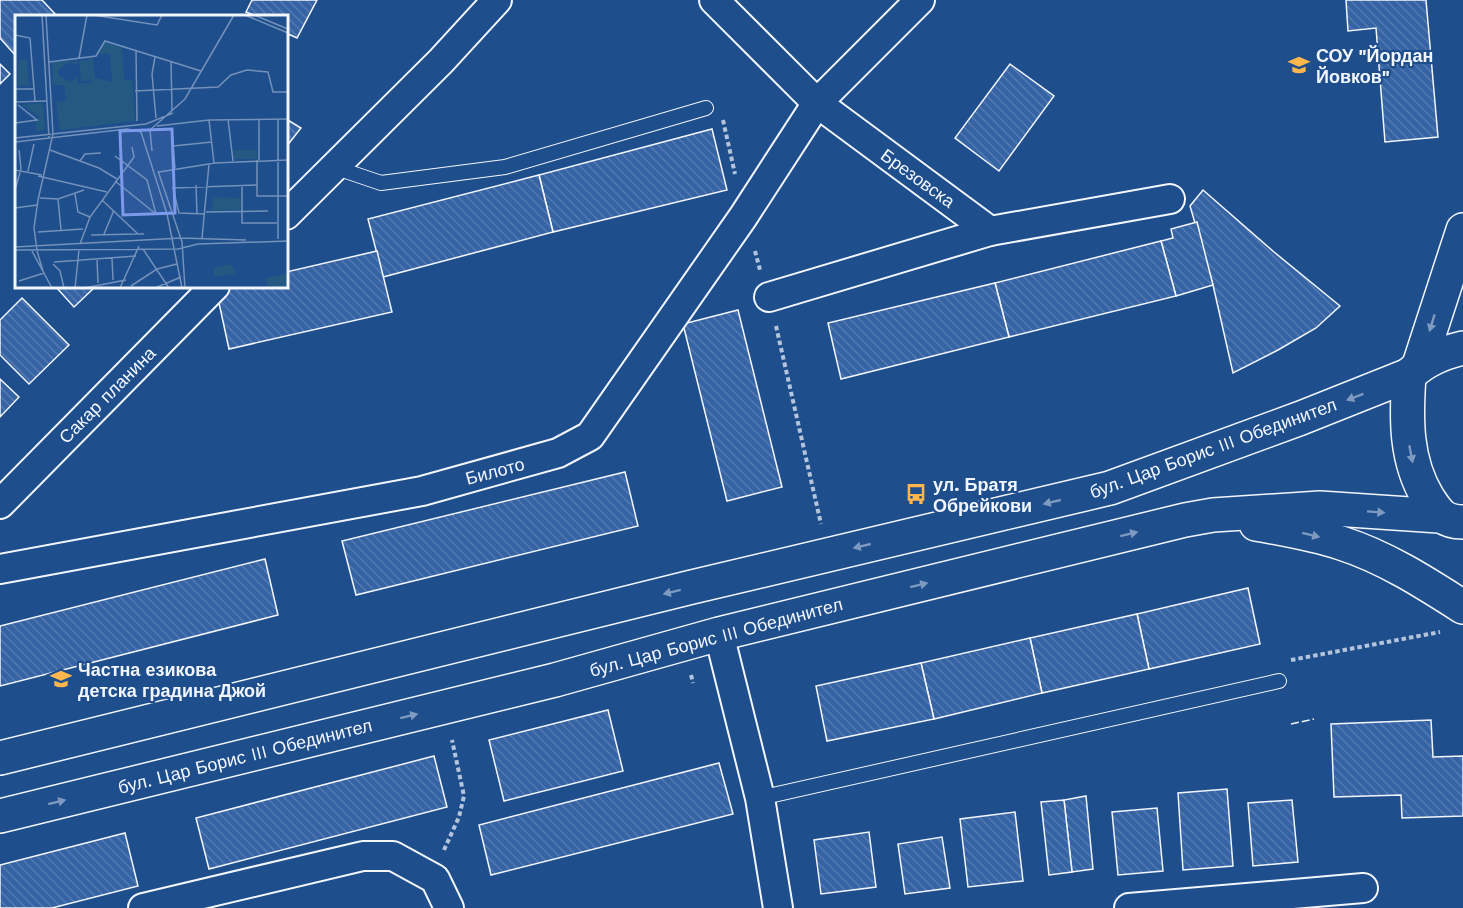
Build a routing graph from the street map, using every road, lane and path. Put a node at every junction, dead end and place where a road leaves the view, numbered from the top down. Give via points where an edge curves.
1 (497, 0) edge
2 (714, 0) edge
3 (920, 0) edge
4 (817, 103) junction
5 (706, 108) joint
6 (334, 167) junction
7 (737, 183) dead end
8 (1170, 199) dead end
9 (288, 213) edge
10 (1463, 230) edge
11 (990, 231) junction
12 (213, 288) edge
13 (769, 297) joint
14 (1463, 348) edge
15 (1414, 370) junction
16 (0, 504) edge
17 (1213, 515) junction
18 (1454, 525) edge
19 (828, 554) junction
20 (0, 569) edge
21 (1456, 619) edge
22 (719, 634) junction
23 (1279, 681) joint
24 (452, 740) dead end
25 (0, 758) edge
26 (760, 798) junction
27 (0, 816) edge
28 (435, 879) junction
29 (1364, 888) dead end
30 (1172, 907) edge
31 (144, 908) edge
32 (449, 908) edge
33 (778, 908) edge
34 (1129, 908) edge

1 - 6 street
2 - 4 street, Брезовска
3 - 4 street, Билото
4 - 11 street, Брезовска
4 - 20 street, Билото via 743,217 590,436 558,453 422,490
5 - 6 lane via 505,168 381,183
5 - 7 path via 723,120
6 - 9 street
8 - 11 street
10 -> 15 main road
11 - 13 street
12 - 16 street, Сакар планина
13 - 19 path
14 - 15 main road, бул. Цар Борис III Обединител via 1443,353
15 -> 18 main road via 1407,408 1414,470
15 -> 19 main road, бул. Цар Борис III Обединител via 1300,418 1110,488
17 -> 18 main road, бул. Цар Борис III Обединител via 1320,508
17 -> 21 main road via 1342,543 1417,578
22 -> 17 main road, бул. Цар Борис III Обединител
19 -> 25 main road, бул. Цар Борис III Обединител
21 - 23 path via 1276,663
22 - 26 street
27 -> 22 main road, бул. Цар Борис III Обединител via 555,680
23 - 26 lane
24 - 28 path via 464,796
26 - 33 street
28 - 31 street via 393,856 363,856
28 - 32 street
29 - 30 street
30 - 34 street

